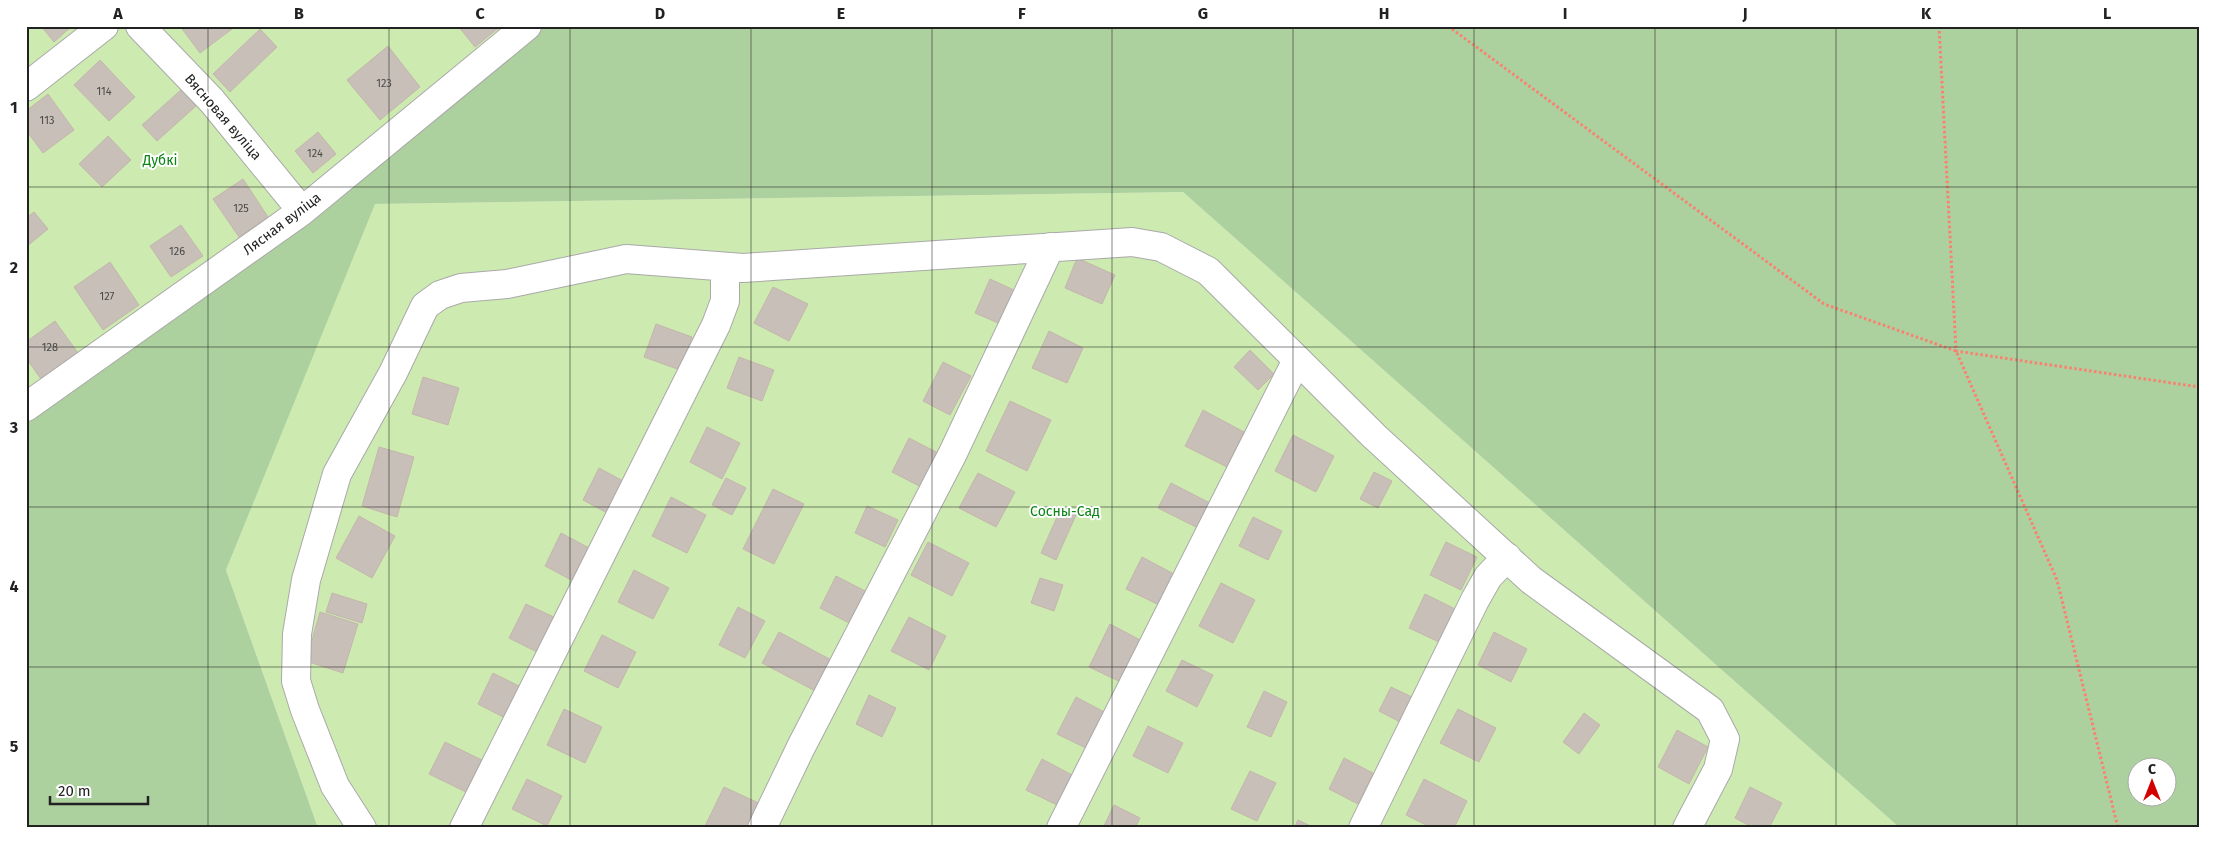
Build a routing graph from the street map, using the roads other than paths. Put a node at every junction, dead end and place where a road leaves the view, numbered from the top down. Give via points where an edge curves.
1 (104, 26) edge
2 (140, 26) edge
3 (527, 26) edge
4 (26, 87) edge
5 (302, 211) junction
6 (1050, 247) junction
7 (725, 267) junction
8 (1297, 360) junction
9 (26, 408) edge
10 (1507, 557) junction
11 (362, 828) edge
12 (464, 828) edge
13 (762, 828) edge
14 (1061, 828) edge
15 (1363, 828) edge
16 (1687, 828) edge

1 - 4 street
2 - 5 street, Вясновая вуліца via 212,101
3 - 5 street, Лясная вуліца
5 - 9 street, Лясная вуліца
6 - 7 street via 885,260
6 - 8 street via 1132,242 1161,247 1182,256 1208,271
6 - 13 street via 953,453
7 - 11 street via 626,260 507,284 461,288 440,295 425,306 393,373 337,474 306,580 297,634 296,681 305,710 335,786
7 - 12 street via 725,301 716,325
8 - 10 street via 1374,436
8 - 14 street
10 - 15 street via 1488,577 1475,600
10 - 16 street via 1531,580 1710,710 1725,738 1718,769

